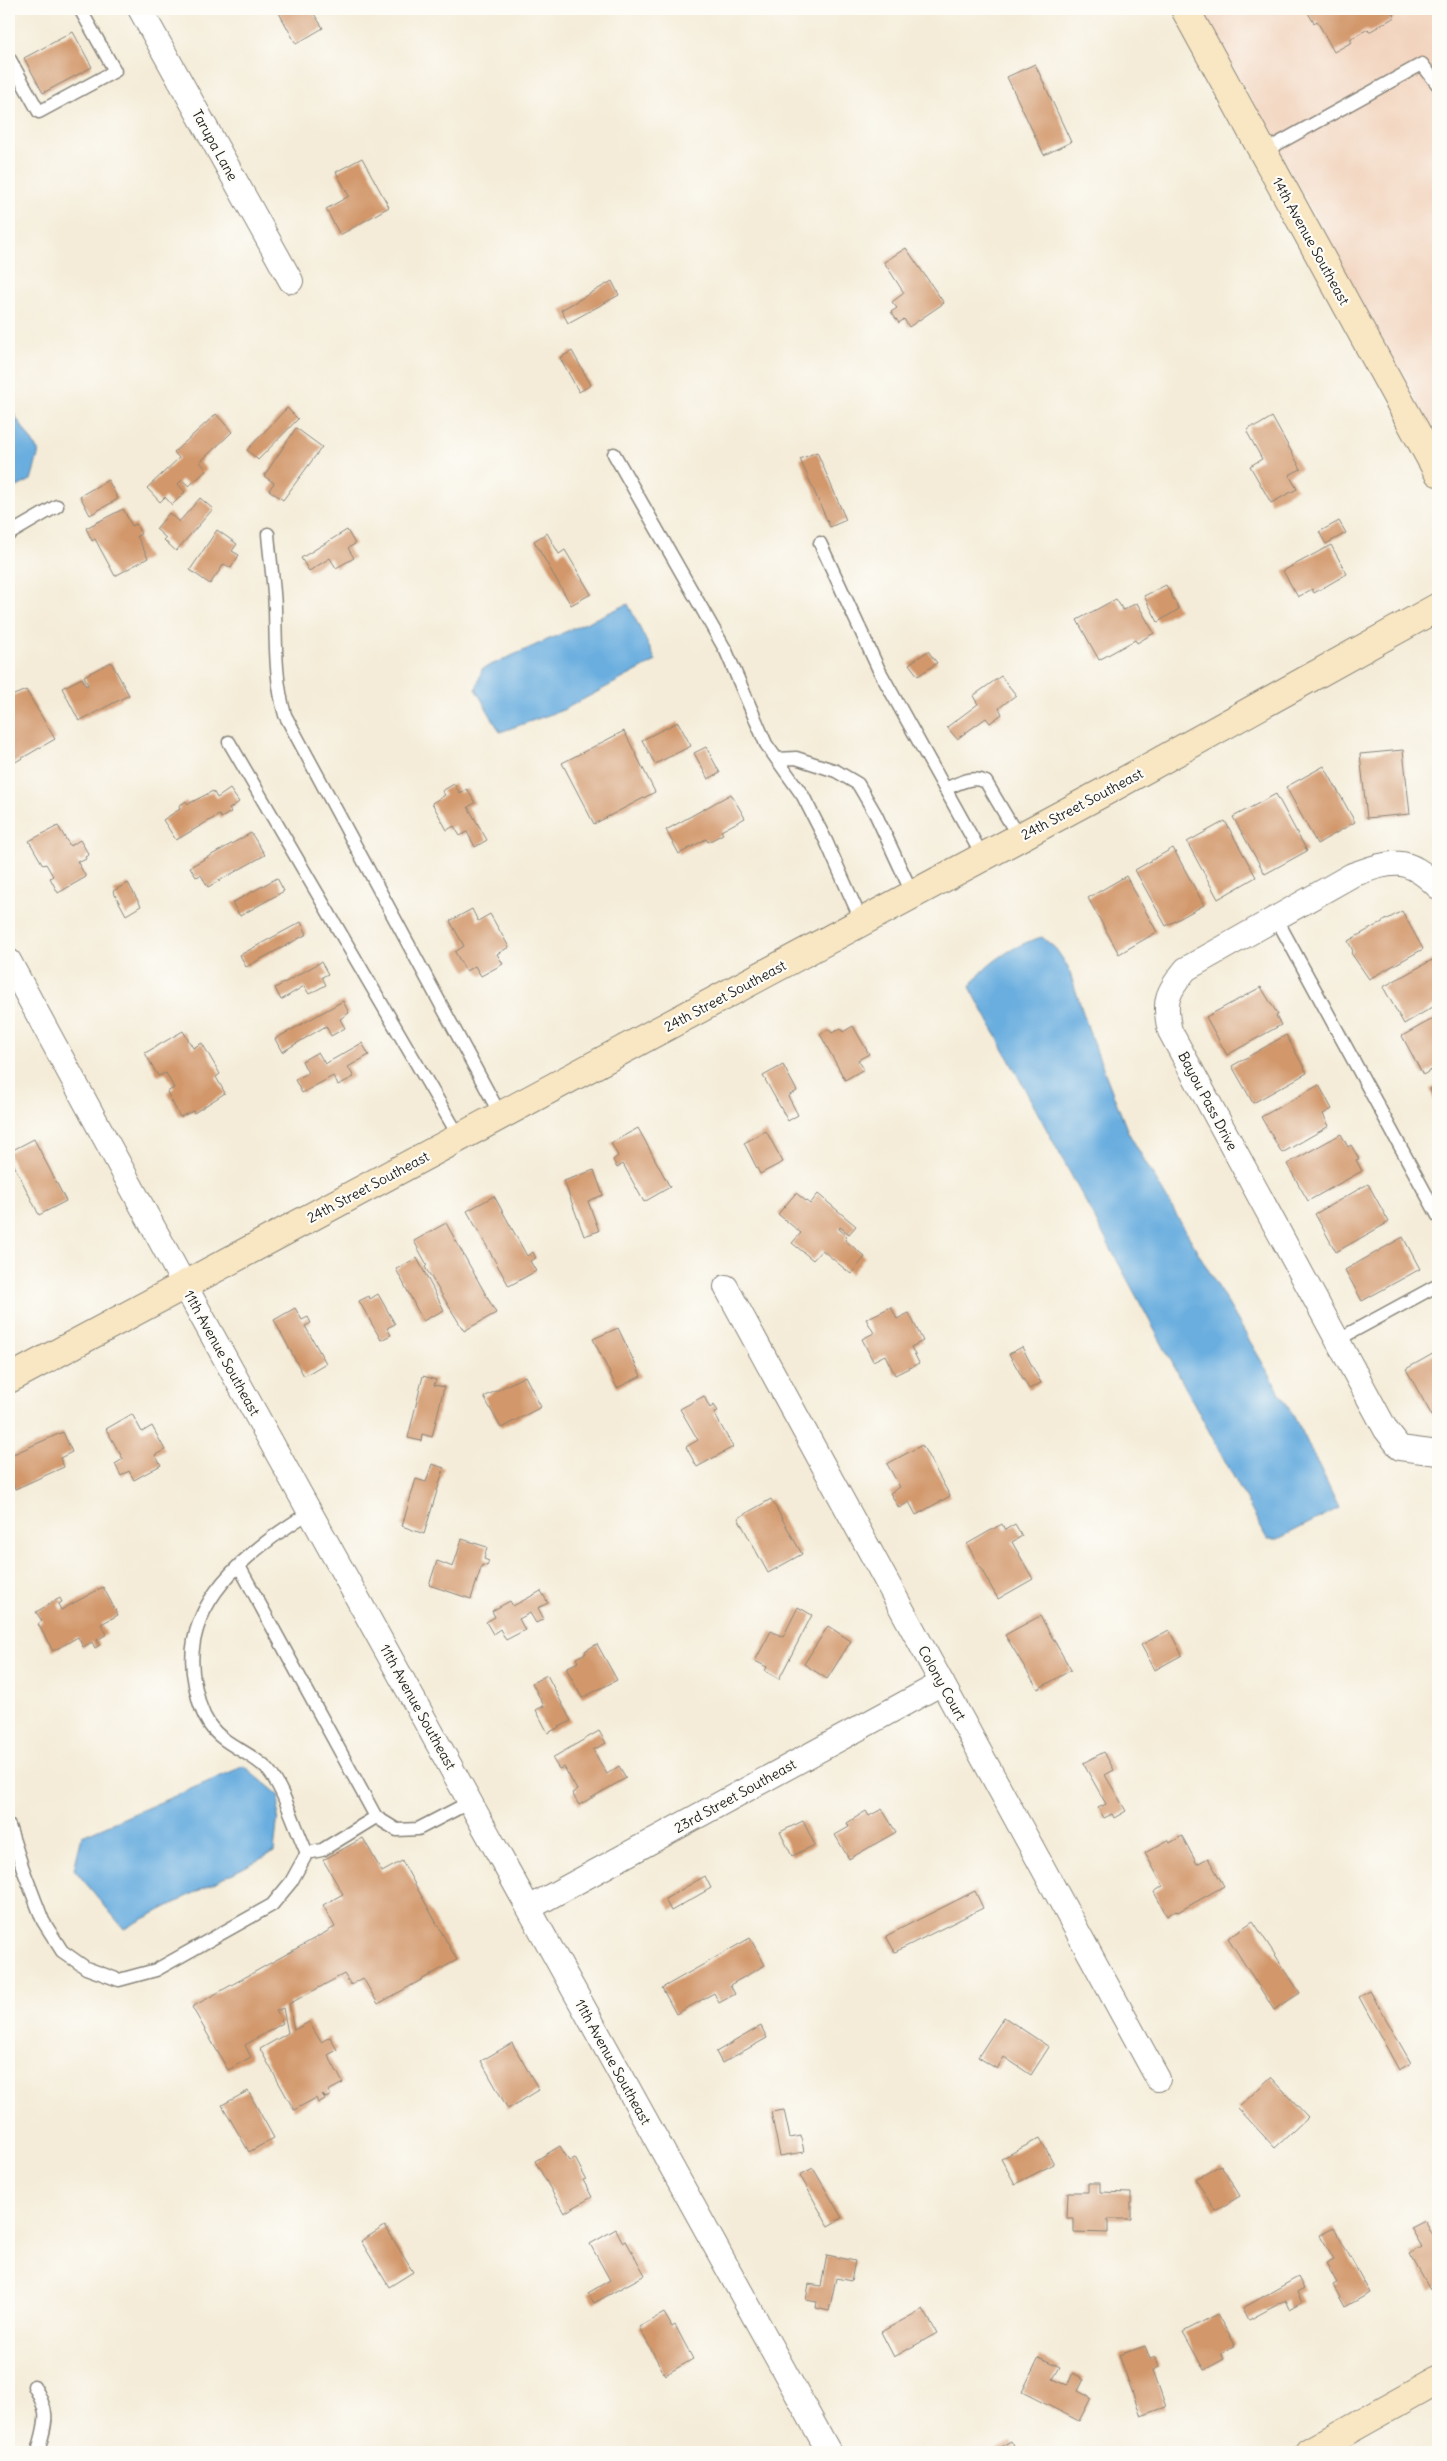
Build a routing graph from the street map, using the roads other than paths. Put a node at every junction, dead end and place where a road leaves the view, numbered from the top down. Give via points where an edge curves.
1 (80, 9) edge
2 (140, 9) edge
3 (1185, 9) edge
4 (9, 58) edge
5 (1438, 85) edge
6 (1263, 152) junction
7 (290, 281) dead end
8 (614, 454) dead end
9 (1438, 472) edge
10 (57, 506) dead end
11 (9, 534) edge
12 (268, 534) dead end
13 (820, 543) dead end
14 (1438, 607) edge
15 (229, 742) dead end
16 (776, 758) junction
17 (945, 789) junction
18 (1019, 838) junction
19 (983, 857) junction
20 (1438, 888) edge
21 (913, 895) junction
22 (1276, 918) junction
23 (862, 922) junction
24 (9, 961) edge
25 (500, 1116) junction
26 (460, 1138) junction
27 (1438, 1216) edge
28 (1438, 1285) edge
29 (185, 1286) junction
30 (726, 1287) dead end
31 (1337, 1340) junction
32 (9, 1379) edge
33 (1438, 1453) edge
34 (310, 1512) junction
35 (239, 1566) junction
36 (942, 1683) junction
37 (470, 1802) junction
38 (376, 1817) junction
39 (9, 1826) edge
40 (307, 1853) junction
41 (528, 1908) junction
42 (1158, 2080) dead end
43 (1438, 2380) edge
44 (34, 2386) dead end
45 (38, 2452) edge
46 (829, 2452) edge
47 (1309, 2452) edge

1 - 4 lane via 115,70 39,112
2 - 7 street, Tarupa Lane
3 - 6 street, 14th Avenue Southeast
5 - 6 lane via 1422,64
6 - 9 street, 14th Avenue Southeast
8 - 16 lane via 726,650 766,744
10 - 11 lane
12 - 25 lane via 275,606 276,664 285,715
13 - 17 lane via 879,670
14 - 18 street, 24th Street Southeast
15 - 26 lane
16 - 21 lane via 796,758 836,770 858,784
16 - 23 lane via 807,804
17 - 18 lane via 977,778 986,782
17 - 19 lane
18 - 19 street, 24th Street Southeast
19 - 21 street, 24th Street Southeast
20 - 22 street, Bayou Pass Drive via 1424,873 1400,862 1378,866 1352,875
21 - 23 street, 24th Street Southeast
22 - 27 lane
22 - 31 street, Bayou Pass Drive via 1186,969 1170,988 1166,1013 1170,1031
23 - 25 street, 24th Street Southeast
24 - 29 street, 11th Avenue Southeast
25 - 26 street, 24th Street Southeast
26 - 29 street, 24th Street Southeast
28 - 31 lane
29 - 32 street, 24th Street Southeast
29 - 34 street, 11th Avenue Southeast
30 - 36 street, Colony Court
31 - 33 street, Bayou Pass Drive via 1386,1430 1400,1448
34 - 35 lane via 273,1536
34 - 37 street, 11th Avenue Southeast
35 - 38 lane
35 - 40 lane via 223,1580 200,1618 193,1638 190,1665 197,1697 210,1725 232,1746 268,1770
36 - 41 street, 23rd Street Southeast
36 - 42 street, Colony Court
37 - 38 lane via 418,1829 397,1830
37 - 41 street, 11th Avenue Southeast
38 - 40 lane via 322,1850
39 - 40 lane via 43,1921 62,1951 86,1968 119,1980 156,1970 272,1905 291,1882
41 - 46 street, 11th Avenue Southeast
43 - 47 street
44 - 45 lane via 45,2405 47,2418

